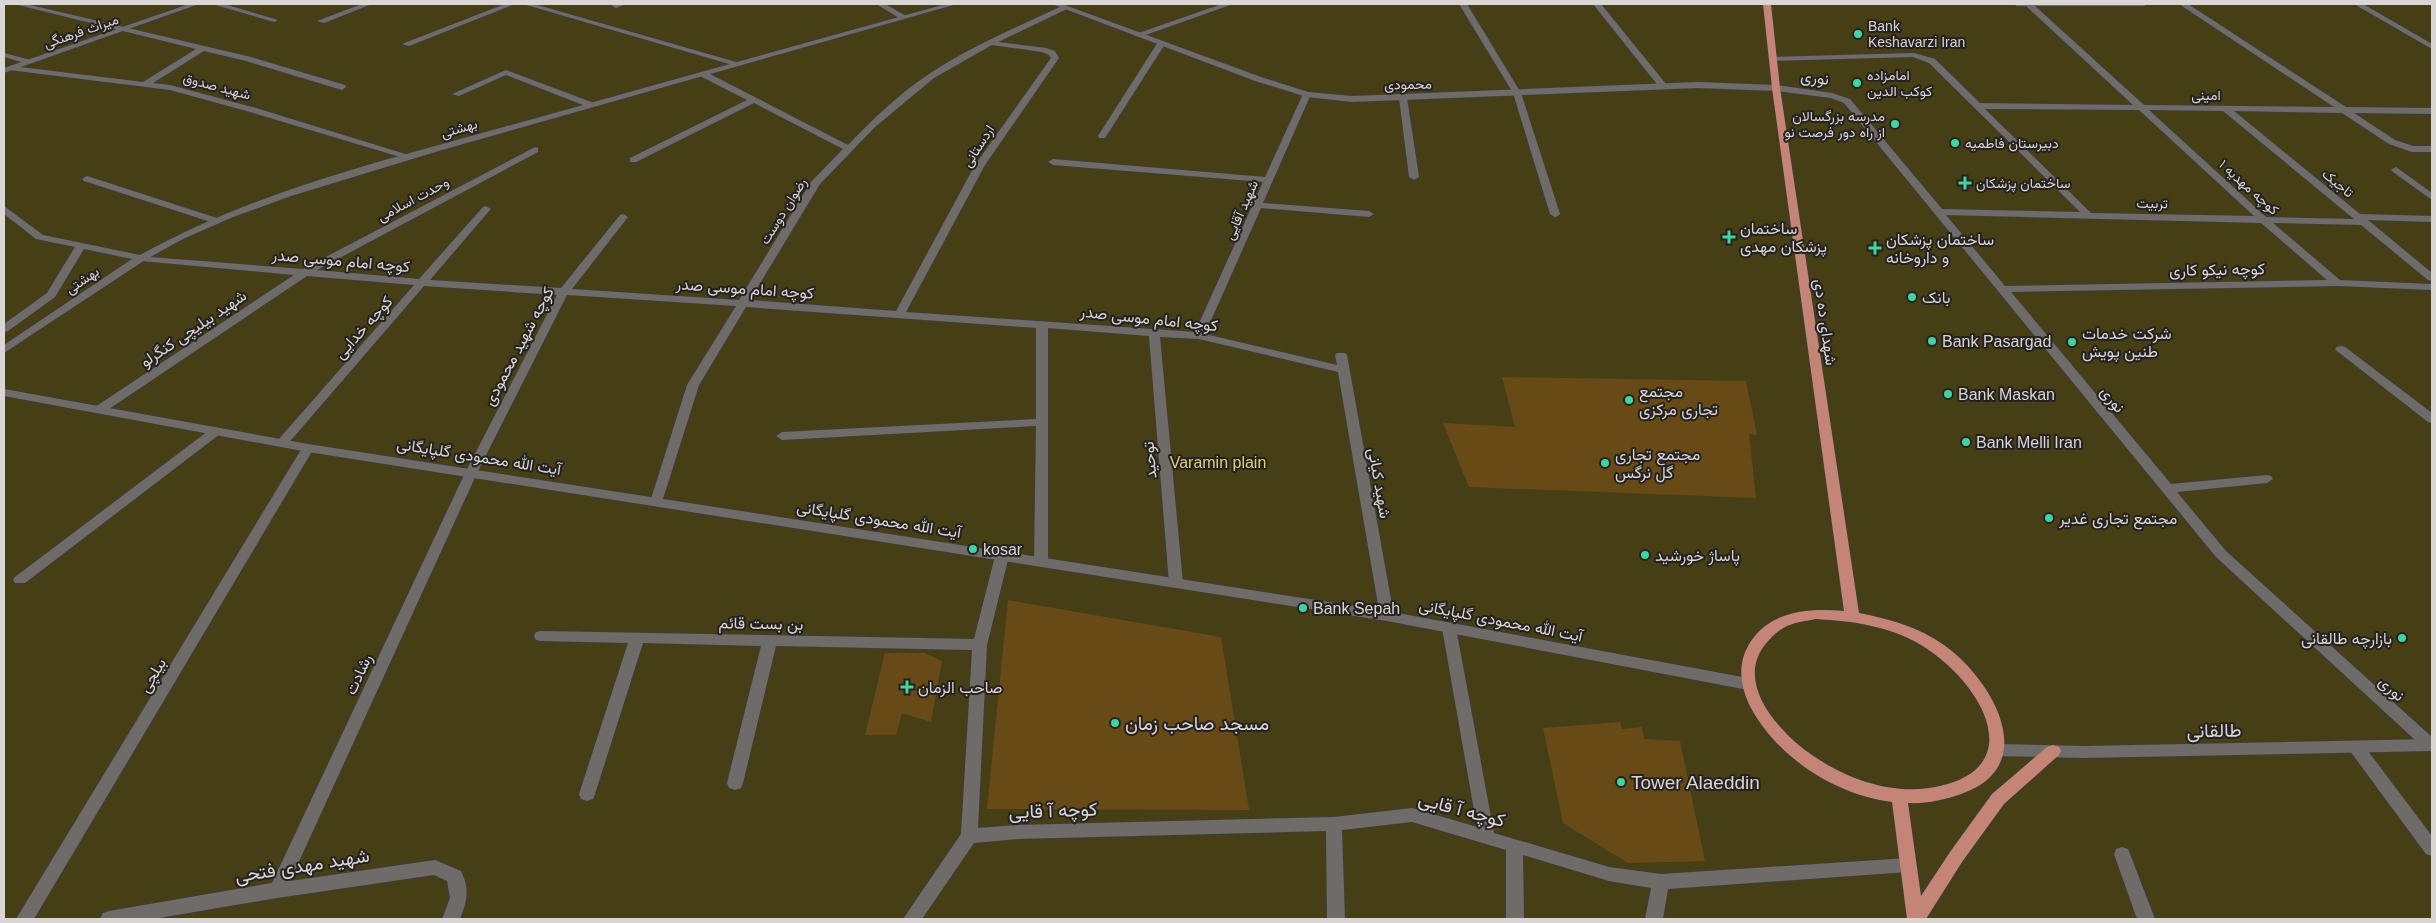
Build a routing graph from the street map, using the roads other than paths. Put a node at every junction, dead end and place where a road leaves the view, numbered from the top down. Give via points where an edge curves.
1 (18, 4) edge
2 (194, 4) edge
3 (216, 4) edge
4 (368, 4) edge
5 (511, 4) edge
6 (527, 4) edge
7 (880, 4) edge
8 (953, 4) edge
9 (1228, 4) edge
10 (1463, 4) edge
11 (1596, 4) edge
12 (1767, 4) edge
13 (2017, 4) edge
14 (2028, 4) edge
15 (2144, 4) edge
16 (2183, 4) edge
17 (2358, 4) edge
18 (1061, 6) edge
19 (904, 17) junction
20 (274, 20) dead end
21 (321, 20) dead end
22 (122, 30) junction
23 (1137, 35) junction
24 (991, 43) junction
25 (406, 44) dead end
26 (1161, 44) junction
27 (2432, 47) edge
28 (202, 49) junction
29 (4, 54) edge
30 (1772, 59) junction
31 (28, 62) junction
32 (739, 64) junction
33 (8, 69) edge
34 (703, 74) junction
35 (144, 85) junction
36 (1663, 86) junction
37 (342, 87) dead end
38 (1776, 88) junction
39 (1517, 93) junction
40 (456, 94) dead end
41 (1307, 94) junction
42 (1403, 98) junction
43 (754, 100) junction
44 (591, 105) junction
45 (1979, 106) junction
46 (2143, 109) junction
47 (2226, 109) junction
48 (2342, 111) junction
49 (2432, 112) edge
50 (1102, 136) dead end
51 (849, 148) junction
52 (2432, 149) edge
53 (534, 150) dead end
54 (410, 157) junction
55 (633, 160) dead end
56 (1053, 162) dead end
57 (2396, 170) dead end
58 (1414, 177) dead end
59 (87, 179) dead end
60 (1269, 180) junction
61 (2432, 197) edge
62 (1258, 205) junction
63 (4, 209) edge
64 (486, 209) dead end
65 (1939, 212) junction
66 (1369, 214) dead end
67 (1555, 214) dead end
68 (623, 216) dead end
69 (2089, 216) junction
70 (2361, 219) junction
71 (2432, 219) edge
72 (2264, 220) junction
73 (217, 221) junction
74 (81, 245) junction
75 (141, 258) junction
76 (304, 273) junction
77 (2432, 278) edge
78 (424, 283) junction
79 (2337, 283) junction
80 (2432, 287) edge
81 (2002, 289) junction
82 (563, 292) junction
83 (742, 303) junction
84 (899, 315) junction
85 (1042, 324) junction
86 (4, 329) edge
87 (1154, 333) junction
88 (1199, 336) junction
89 (2341, 349) dead end
90 (4, 350) edge
91 (1341, 355) dead end
92 (1344, 370) junction
93 (4, 392) edge
94 (99, 410) junction
95 (2432, 419) edge
96 (1042, 422) junction
97 (216, 431) junction
98 (782, 436) dead end
99 (282, 443) junction
100 (308, 448) junction
101 (470, 473) junction
102 (2267, 479) dead end
103 (2167, 489) junction
104 (656, 502) junction
105 (1002, 556) junction
106 (1041, 562) junction
107 (20, 580) dead end
108 (1176, 583) junction
109 (1852, 615) junction
110 (1386, 616) junction
111 (1449, 628) junction
112 (541, 636) dead end
113 (637, 638) junction
114 (770, 640) junction
115 (980, 645) junction
116 (1748, 684) junction
117 (2432, 745) edge
118 (2356, 747) junction
119 (1996, 750) junction
120 (2053, 751) junction
121 (735, 783) dead end
122 (587, 794) dead end
123 (1899, 796) junction
124 (1334, 824) junction
125 (969, 836) junction
126 (1487, 837) junction
127 (1514, 845) junction
128 (2432, 849) edge
129 (2122, 854) dead end
130 (1908, 865) junction
131 (1660, 882) junction
132 (277, 890) junction
133 (25, 919) edge
134 (109, 919) edge
135 (451, 919) edge
136 (912, 919) edge
137 (1336, 919) edge
138 (1515, 919) edge
139 (1654, 919) edge
140 (1916, 919) edge
141 (2146, 919) edge

1 - 22 street
2 - 22 street, میراث فرهنگی
3 - 20 street
4 - 21 street
5 - 25 street
6 - 32 street
7 - 19 street
8 - 19 street, بهشتی
9 - 23 street
10 - 39 street
11 - 36 street
12 - 30 main road, شهدای ده دی
13 - 14 street
14 - 15 street
14 - 46 street, کوچه مهدیه ۱
16 - 48 street
17 - 27 street
18 - 23 street, محمودی
18 - 24 street, رضوان دوست
19 - 32 street, بهشتی
22 - 28 street
22 - 31 street, میراث فرهنگی
23 - 26 street, محمودی
24 - 51 street, رضوان دوست via 931,76
24 - 84 street, اردستانی via 1043,50 1055,58 980,165
26 - 41 street, محمودی
26 - 50 street
28 - 35 street
28 - 37 street
29 - 31 street
30 - 38 main road, شهدای ده دی
30 - 45 street via 1914,55 1932,61
31 - 33 street, میراث فرهنگی
32 - 34 street, بهشتی
33 - 35 street, شهید صدوق
34 - 43 street
34 - 44 street, بهشتی
35 - 54 street, شهید صدوق via 170,88 253,110
36 - 38 street, محمودی
36 - 39 street, محمودی
38 - 65 street, نوری via 1847,101
38 - 109 main road, شهدای ده دی
39 - 42 street, محمودی
39 - 67 street
40 - 44 street via 506,72
41 - 42 street, محمودی via 1352,99
41 - 60 street, شهید آقایی
42 - 58 street
43 - 51 street
43 - 55 street
44 - 54 street, بهشتی
45 - 46 street, امینی
45 - 69 street
46 - 47 street, امینی
46 - 72 street, کوچه مهدیه ۱
47 - 48 street, امینی
47 - 70 street, تاجیک
48 - 49 street, امینی
48 - 52 street via 2399,146
51 - 83 street, رضوان دوست via 816,182
53 - 76 street, وحدت اسلامی
54 - 73 street, بهشتی via 288,194
56 - 60 street
57 - 61 street
59 - 73 street
60 - 62 street, شهید آقایی
62 - 66 street
62 - 88 street, شهید آقایی
63 - 74 street, کوچه امام موسی صدر via 40,237
64 - 78 street, کوچه خدایی
65 - 69 street, تربیت
65 - 81 street, نوری
68 - 82 street, کوچه شهید محمودی
69 - 72 street, تربیت
70 - 71 street, تربیت
70 - 72 street, تربیت
70 - 77 street, تاجیک
72 - 79 street, کوچه مهدیه ۱
73 - 75 street, بهشتی
74 - 75 street, کوچه امام موسی صدر
74 - 86 street via 51,295
75 - 76 street, کوچه امام موسی صدر
75 - 90 street, بهشتی
76 - 78 street, کوچه امام موسی صدر
76 - 94 street, شهید بیلیچی کنگرلو
78 - 82 street, کوچه امام موسی صدر
78 - 99 street, کوچه خدایی
79 - 80 street, کوچه نیکو کاری
79 - 81 street, کوچه نیکو کاری
81 - 103 street, نوری
82 - 83 street, کوچه امام موسی صدر
82 - 101 street, کوچه شهید محمودی
83 - 84 street, کوچه امام موسی صدر
83 - 104 street, رضوان دوست via 693,385
84 - 85 street, کوچه امام موسی صدر
85 - 87 street, کوچه امام موسی صدر
85 - 96 street
87 - 88 street, کوچه امام موسی صدر
87 - 108 street, توحید
88 - 92 street, کوچه امام موسی صدر
89 - 95 street
91 - 92 street, شهید کیانی
92 - 110 street, شهید کیانی
93 - 94 street, آیت الله محمودی گلپایگانی
94 - 97 street, آیت الله محمودی گلپایگانی
96 - 98 street
96 - 106 street
97 - 99 street, آیت الله محمودی گلپایگانی
97 - 107 street
99 - 100 street, آیت الله محمودی گلپایگانی
100 - 101 street, آیت الله محمودی گلپایگانی
100 - 133 street, بیلچی
101 - 104 street, آیت الله محمودی گلپایگانی
101 - 132 street, رشادت
102 - 103 street
103 - 117 street, نوری via 2221,554
104 - 105 street, آیت الله محمودی گلپایگانی
105 - 106 street, آیت الله محمودی گلپایگانی
105 - 115 street
106 - 108 street, آیت الله محمودی گلپایگانی
108 - 110 street, آیت الله محمودی گلپایگانی
109 - 116 main road via 1808,615 1785,621 1762,636 1749,658
109 - 119 main road via 1890,624 1926,641 1958,664 1982,692 1996,722
110 - 111 street, آیت الله محمودی گلپایگانی
111 - 116 street, آیت الله محمودی گلپایگانی
111 - 126 street
112 - 113 street, بن بست قائم
113 - 114 street, بن بست قائم
113 - 122 street
114 - 115 street, بن بست قائم
114 - 121 street
115 - 125 street
116 - 123 main road via 1759,713 1782,742 1816,768 1857,786
117 - 118 street, طالقانی
118 - 120 street, طالقانی
118 - 128 street
119 - 120 street, طالقانی
119 - 123 main road via 1985,771 1964,787 1934,795
120 - 140 main road via 1998,799
123 - 130 main road
124 - 125 street, کوچه آ قایی
124 - 126 street, کوچه آ قایی via 1412,815
124 - 137 street
125 - 136 street
126 - 127 street, کوچه آ قایی
127 - 131 street, کوچه آ قایی via 1609,874
127 - 138 street
129 - 141 street
130 - 131 street, کوچه آ قایی
130 - 140 main road
131 - 139 street
132 - 134 street, شهید مهدی فتحی
132 - 135 street, شهید مهدی فتحی via 435,867 455,876 459,898

